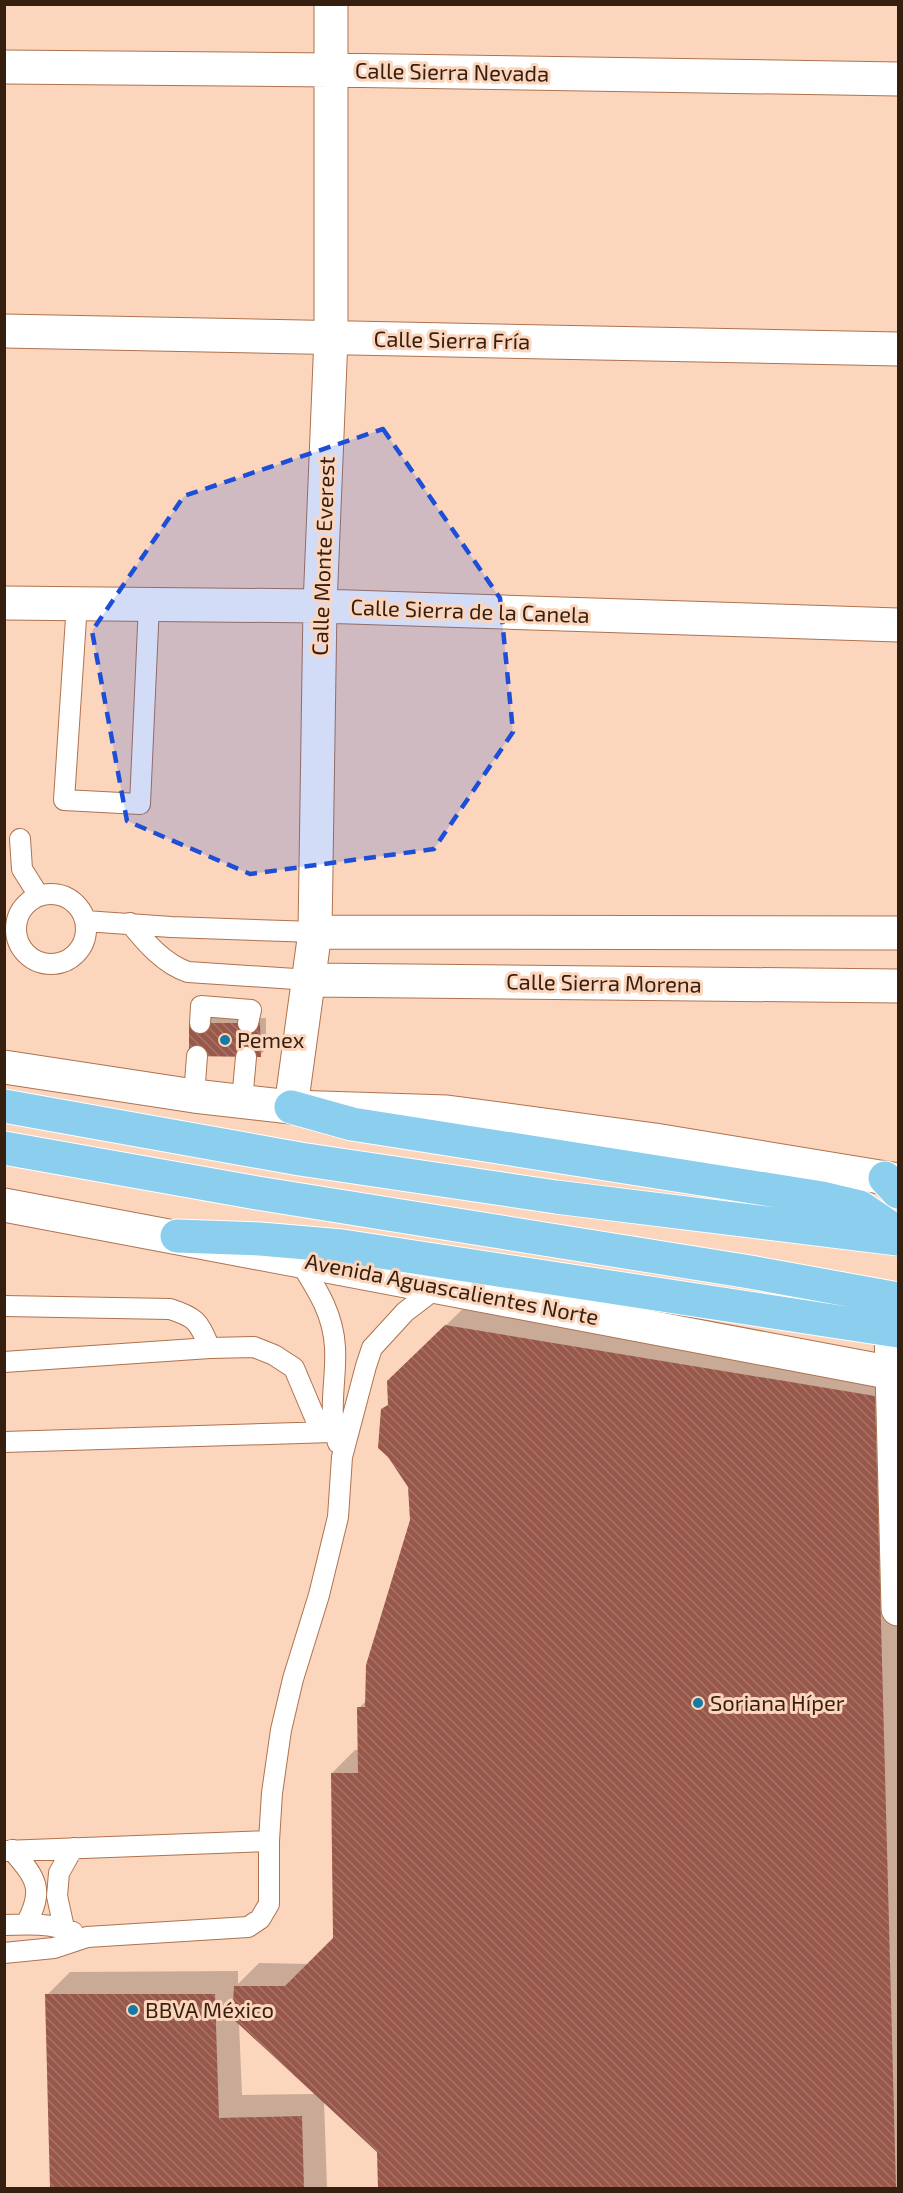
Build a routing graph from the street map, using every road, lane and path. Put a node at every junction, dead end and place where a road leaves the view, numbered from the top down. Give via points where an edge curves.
1 (331, 4) edge
2 (4, 67) edge
3 (330, 70) junction
4 (898, 79) edge
5 (4, 331) edge
6 (331, 337) junction
7 (898, 349) edge
8 (4, 603) edge
9 (77, 603) junction
10 (149, 604) junction
11 (320, 606) junction
12 (898, 625) edge
13 (20, 839) dead end
14 (39, 896) junction
15 (85, 921) junction
16 (130, 923) junction
17 (315, 932) junction
18 (898, 933) edge
19 (310, 980) junction
20 (898, 986) edge
21 (200, 1023) dead end
22 (249, 1023) dead end
23 (197, 1056) dead end
24 (246, 1057) dead end
25 (4, 1067) edge
26 (194, 1096) junction
27 (242, 1101) junction
28 (4, 1106) edge
29 (291, 1107) junction
30 (4, 1148) edge
31 (894, 1184) edge
32 (4, 1205) edge
33 (898, 1233) edge
34 (177, 1236) junction
35 (898, 1239) edge
36 (298, 1259) junction
37 (439, 1286) junction
38 (898, 1299) edge
39 (4, 1306) edge
40 (895, 1331) edge
41 (210, 1348) junction
42 (4, 1362) edge
43 (896, 1373) edge
44 (335, 1432) junction
45 (4, 1442) edge
46 (898, 1610) edge
47 (269, 1841) junction
48 (74, 1848) junction
49 (8, 1850) edge
50 (26, 1924) junction
51 (4, 1925) edge
52 (64, 1928) junction
53 (87, 1937) junction
54 (4, 1953) edge

1 - 3 street, Calle Monte Everest
2 - 3 street, Calle Sierra Nevada
3 - 4 street, Calle Sierra Nevada
3 - 6 street, Calle Monte Everest
5 - 6 street, Calle Sierra Fría
6 - 7 street, Calle Sierra Fría
6 - 11 street, Calle Monte Everest
8 - 9 street, Calle Sierra de la Canela
9 - 10 street, Calle Sierra de la Canela
9 - 10 lane via 64,800 140,804
10 - 11 street, Calle Sierra de la Canela
11 - 12 street, Calle Sierra de la Canela
11 - 17 street, Calle Monte Everest
13 - 14 lane via 22,869
14 - 15 lane via 54,894 68,898
14 - 15 lane via 23,909 16,930 20,944 35,960 63,962 75,954 84,942
15 - 16 lane
16 - 17 lane
16 - 19 lane via 165,959 188,972
17 - 18 street
17 - 19 street, Calle Monte Everest
19 - 20 street, Calle Sierra Morena
19 - 29 street, Calle Monte Everest
21 - 22 lane via 201,1006 251,1010
23 - 26 lane
24 - 27 lane
25 - 26 street
26 - 27 street
27 - 29 street
28 - 35 main road via 300,1159 556,1197
29 - 31 street via 447,1113 655,1140
29 - 33 main road via 352,1124 822,1198 860,1207
30 - 38 main road
32 - 34 street, Avenida Aguascalientes Norte
34 - 36 street, Avenida Aguascalientes Norte
34 - 40 main road via 342,1246
36 - 37 street, Avenida Aguascalientes Norte
36 - 44 lane via 325,1303 335,1346
37 - 43 street, Avenida Aguascalientes Norte
37 - 44 lane via 405,1312 372,1348 357,1396
39 - 41 lane via 170,1309 190,1315
40 - 43 street
41 - 42 lane
41 - 44 lane via 254,1347 294,1368
43 - 46 street
44 - 45 lane
44 - 47 lane via 342,1457 338,1517 281,1730
47 - 48 lane
47 - 53 lane via 268,1904 260,1919 248,1927
48 - 49 lane
48 - 52 lane via 59,1873 57,1896
49 - 50 lane via 31,1872 38,1890 35,1908
50 - 51 lane
50 - 52 lane
52 - 53 lane
53 - 54 lane via 54,1948

